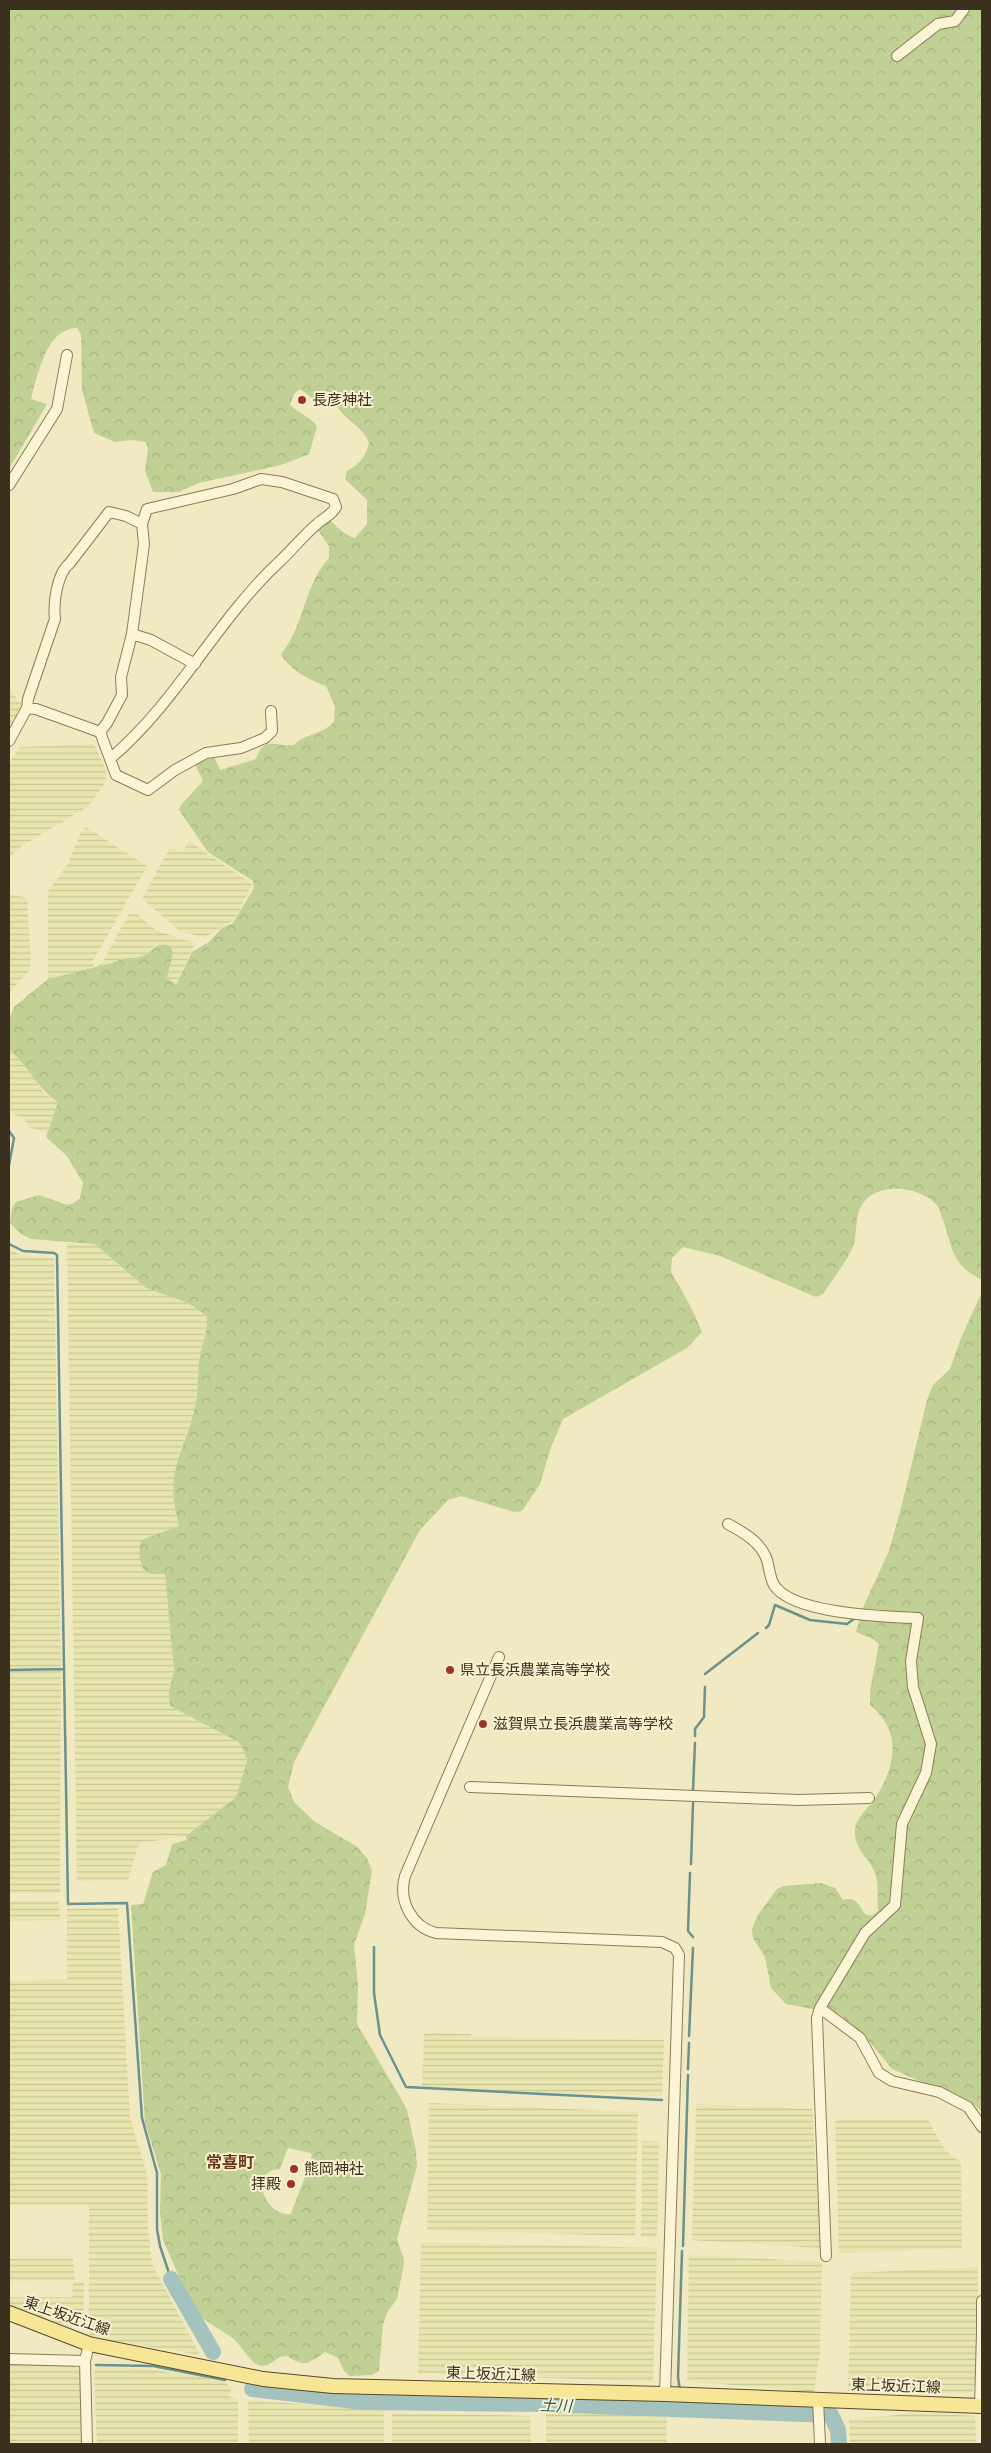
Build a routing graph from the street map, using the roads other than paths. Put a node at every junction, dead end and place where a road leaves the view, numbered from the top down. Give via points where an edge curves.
1 (964, 9) edge
2 (897, 56) dead end
3 (67, 355) dead end
4 (9, 485) edge
5 (142, 524) junction
6 (132, 634) junction
7 (194, 664) junction
8 (27, 708) junction
9 (272, 711) dead end
10 (100, 732) junction
11 (9, 741) edge
12 (111, 758) junction
13 (728, 1524) dead end
14 (499, 1657) dead end
15 (470, 1787) dead end
16 (869, 1798) dead end
17 (820, 2008) junction
18 (982, 2127) edge
19 (826, 2256) dead end
20 (982, 2301) edge
21 (9, 2313) edge
22 (982, 2332) edge
23 (89, 2344) junction
24 (9, 2359) edge
25 (85, 2361) junction
26 (673, 2394) junction
27 (818, 2404) junction
28 (981, 2406) edge
29 (87, 2444) edge
30 (820, 2444) edge

1 - 2 street via 955,21 938,24
3 - 4 street via 57,409
5 - 6 street via 144,544
5 - 7 street via 147,509 234,489 261,479 282,482 333,499 336,507 257,583
5 - 8 street via 109,512 63,568 54,609 55,619
6 - 7 street via 151,640
6 - 10 street via 121,677 122,695
7 - 12 street via 161,707
8 - 10 street
8 - 11 street
9 - 12 street via 272,731 264,738 241,748 206,753 148,790 116,775
10 - 12 street
13 - 17 street via 749,1535 766,1556 775,1586 786,1596 814,1608 918,1618 911,1660 913,1687 931,1744 926,1773 902,1824 895,1905 865,1933
14 - 26 street via 405,1876 406,1904 418,1923 430,1932 445,1935 662,1942 675,1948 679,1955
15 - 16 street via 798,1800
17 - 18 street via 860,2038 879,2073 892,2081 918,2085 968,2107
17 - 19 street via 817,2018
20 - 22 street
21 - 23 main road, 東上坂近江線
22 - 28 street
23 - 25 street
23 - 26 main road, 東上坂近江線 via 281,2382
24 - 25 street
25 - 29 street
26 - 27 main road, 東上坂近江線
27 - 28 main road, 東上坂近江線
27 - 30 street

